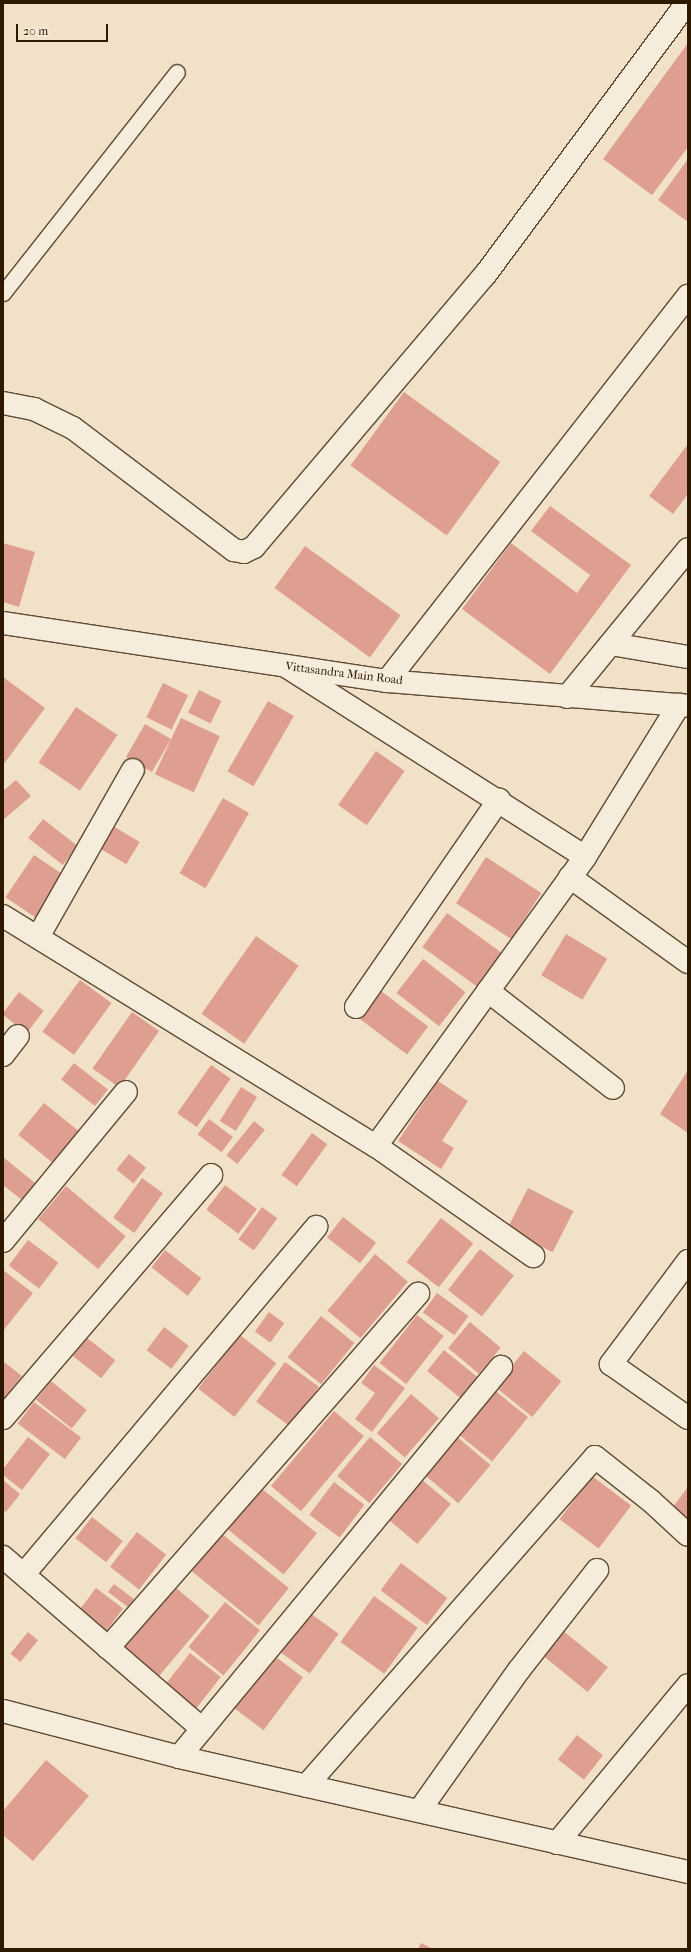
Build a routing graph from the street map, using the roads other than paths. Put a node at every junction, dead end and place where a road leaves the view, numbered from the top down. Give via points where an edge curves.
1 (687, 3) edge
2 (177, 72) dead end
3 (3, 293) edge
4 (688, 296) edge
5 (3, 403) edge
6 (688, 550) edge
7 (3, 623) edge
8 (611, 644) junction
9 (688, 657) edge
10 (287, 667) junction
11 (387, 681) junction
12 (567, 697) junction
13 (684, 705) edge
14 (133, 770) dead end
15 (499, 800) junction
16 (585, 857) junction
17 (570, 877) junction
18 (3, 916) edge
19 (38, 937) junction
20 (688, 962) edge
21 (488, 991) junction
22 (356, 1006) dead end
23 (18, 1036) dead end
24 (3, 1055) edge
25 (613, 1088) dead end
26 (126, 1092) dead end
27 (376, 1146) junction
28 (211, 1175) dead end
29 (316, 1227) dead end
30 (3, 1241) edge
31 (533, 1256) dead end
32 (688, 1261) edge
33 (418, 1294) dead end
34 (501, 1367) dead end
35 (3, 1418) edge
36 (688, 1418) edge
37 (688, 1535) edge
38 (3, 1557) edge
39 (597, 1570) dead end
40 (24, 1574) junction
41 (108, 1648) junction
42 (688, 1685) edge
43 (3, 1711) edge
44 (202, 1729) junction
45 (179, 1757) junction
46 (306, 1786) junction
47 (419, 1811) junction
48 (557, 1843) junction
49 (688, 1872) edge

1 - 5 street via 485,275 254,546 244,552 234,550 73,428 34,409
2 - 3 lane
4 - 11 street
6 - 8 street
7 - 10 street, Vittasandra Main Road
8 - 9 street
8 - 12 street
10 - 11 street, Vittasandra Main Road
10 - 15 street
11 - 12 street, Vittasandra Main Road
12 - 13 street, Vittasandra Main Road
13 - 16 street
14 - 19 street
15 - 16 street
15 - 22 street
16 - 17 street
17 - 20 street
17 - 21 street
18 - 19 street
19 - 27 street
21 - 25 street
21 - 27 street
23 - 24 street
26 - 30 street
27 - 31 street
28 - 35 street
29 - 40 street
32 - 36 street via 611,1364
33 - 41 street
34 - 44 street
37 - 46 street via 651,1501 595,1457
38 - 40 street
39 - 47 street via 520,1670
40 - 41 street
41 - 44 street
42 - 48 street
43 - 45 street
44 - 45 street
45 - 46 street
46 - 47 street
47 - 48 street
48 - 49 street

